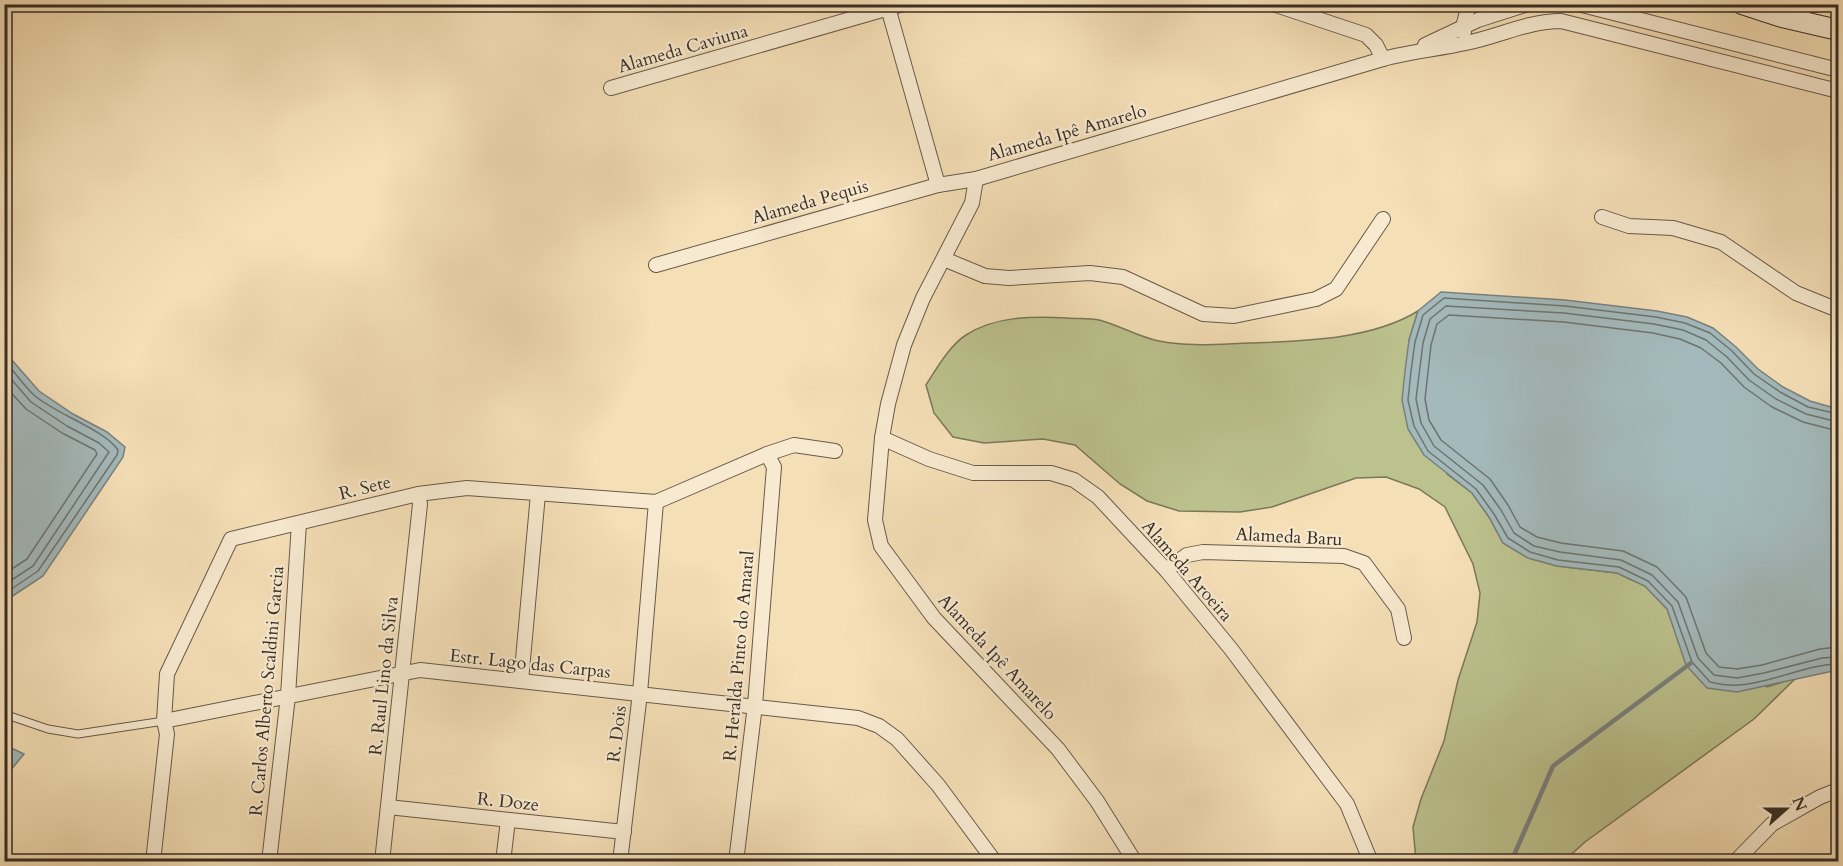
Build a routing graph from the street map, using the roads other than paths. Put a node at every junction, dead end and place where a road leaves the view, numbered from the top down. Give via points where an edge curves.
1 (903, 4) edge
2 (1273, 4) edge
3 (1469, 4) edge
4 (1528, 4) edge
5 (1578, 4) edge
6 (1742, 4) edge
7 (1822, 4) edge
8 (887, 7) edge
9 (1782, 17) junction
10 (1463, 27) junction
11 (1839, 30) edge
12 (1465, 43) junction
13 (1412, 51) junction
14 (1383, 59) junction
15 (1839, 70) edge
16 (611, 88) dead end
17 (1839, 91) edge
18 (976, 179) junction
19 (938, 185) junction
20 (1602, 217) dead end
21 (1383, 219) dead end
22 (944, 259) junction
23 (656, 265) dead end
24 (1839, 310) edge
25 (882, 438) junction
26 (835, 451) dead end
27 (767, 454) junction
28 (418, 494) junction
29 (538, 494) junction
30 (656, 502) junction
31 (298, 523) junction
32 (1166, 570) junction
33 (1404, 638) dead end
34 (403, 672) junction
35 (521, 681) junction
36 (640, 693) junction
37 (288, 696) junction
38 (755, 705) junction
39 (4, 714) edge
40 (164, 721) junction
41 (1839, 790) edge
42 (388, 807) junction
43 (508, 820) junction
44 (624, 832) junction
45 (153, 861) edge
46 (269, 861) edge
47 (382, 861) edge
48 (504, 861) edge
49 (620, 861) edge
50 (736, 861) edge
51 (994, 861) edge
52 (1135, 861) edge
53 (1371, 861) edge
54 (1735, 861) edge

1 - 8 street, Alameda Caviuna
2 - 14 street via 1366,35
3 - 10 street
4 - 10 street, Alameda Ipê Amarelo
5 - 15 street
6 - 9 main road
7 - 9 street via 1803,6
8 - 16 street, Alameda Caviuna
8 - 19 street
9 - 11 main road
10 - 12 street
10 - 13 street, Alameda Ipê Amarelo
12 - 13 street, Alameda Ipê Amarelo
12 - 17 street, Alameda Ipê Amarelo via 1546,21 1561,21
13 - 14 street, Alameda Ipê Amarelo
14 - 18 street, Alameda Ipê Amarelo
18 - 19 street, Alameda Pequis
18 - 22 street, Alameda Ipê Amarelo via 972,203
19 - 23 street, Alameda Pequis
20 - 24 street via 1629,226 1673,228 1721,242 1796,293
21 - 22 street via 1335,289 1316,299 1234,316 1203,314 1123,277 1090,273 985,276
22 - 25 street, Alameda Ipê Amarelo via 923,297 904,345
25 - 32 street, Alameda Aroeira via 973,473 1051,473 1074,480 1098,497
25 - 52 street, Alameda Ipê Amarelo via 874,520 881,546 934,618 1058,749
26 - 27 street, R. Sete via 794,445
27 - 30 street, R. Sete
27 - 38 street, R. Heralda Pinto do Amaral via 774,467
28 - 29 street, R. Sete via 467,488
28 - 31 street, R. Sete
28 - 34 street, R. Raul Lino da Silva
29 - 30 street, R. Sete
29 - 35 street
30 - 36 street, R. Dois
31 - 37 street, R. Carlos Alberto Scaldini Garcia
31 - 40 street, R. Sete via 231,539 167,674
32 - 33 street, Alameda Baru via 1187,555 1203,552 1344,556 1364,563 1371,572 1398,609
32 - 53 street, Alameda Aroeira via 1231,649 1347,804
34 - 35 street, Estr. Lago das Carpas via 420,670
34 - 37 street, Estr. Lago das Carpas
34 - 42 street, R. Raul Lino da Silva
35 - 36 street, Estr. Lago das Carpas
36 - 38 street, Estr. Lago das Carpas
36 - 44 street, R. Dois
37 - 40 street, Estr. Lago das Carpas
37 - 46 street, R. Carlos Alberto Scaldini Garcia
38 - 50 street, R. Heralda Pinto do Amaral
38 - 51 street, Estr. Lago das Carpas via 858,717 879,726 897,739 938,785
39 - 40 lane, Estr. Lago das Carpas via 48,729 78,734
40 - 45 street, R. Sete via 167,735
41 - 54 street via 1772,824
42 - 43 street, R. Doze
42 - 47 street, R. Raul Lino da Silva
43 - 44 street, R. Doze
43 - 48 street
44 - 49 street, R. Dois

